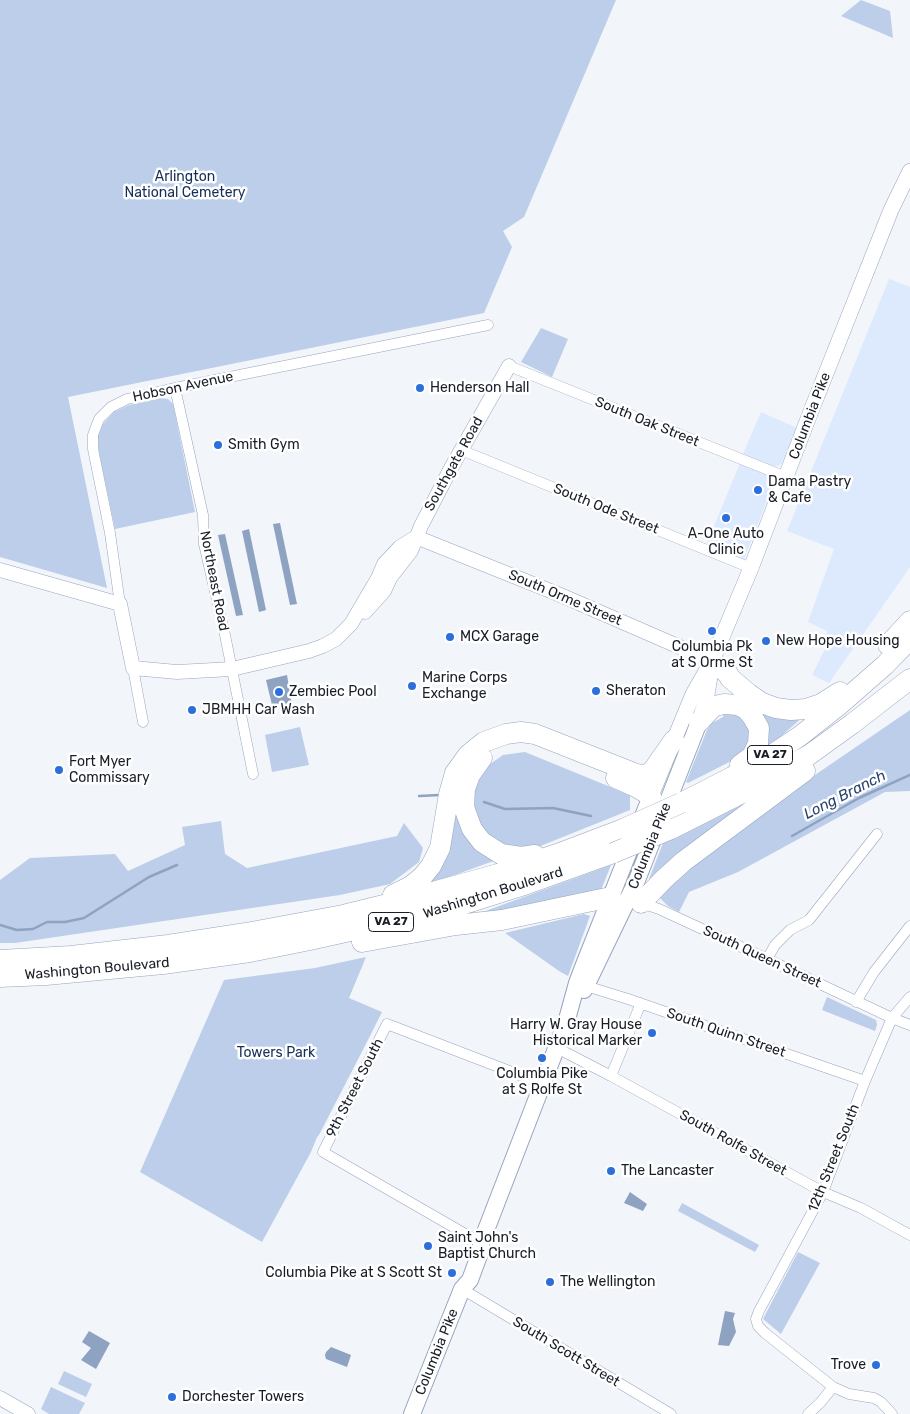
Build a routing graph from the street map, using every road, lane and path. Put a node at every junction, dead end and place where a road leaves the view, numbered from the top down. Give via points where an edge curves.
1 (910, 171) edge
2 (488, 325) dead end
3 (509, 366) joint
4 (175, 388) junction
5 (461, 450) junction
6 (786, 477) junction
7 (416, 537) junction
8 (751, 568) junction
9 (0, 570) edge
10 (120, 604) junction
11 (910, 621) edge
12 (910, 631) edge
13 (910, 639) edge
14 (712, 661) junction
15 (133, 668) junction
16 (232, 669) junction
17 (910, 679) edge
18 (910, 688) edge
19 (850, 695) junction
20 (882, 701) junction
21 (143, 722) dead end
22 (699, 722) junction
23 (852, 724) junction
24 (674, 740) junction
25 (253, 774) dead end
26 (651, 796) junction
27 (681, 802) junction
28 (623, 828) junction
29 (877, 834) dead end
30 (627, 900) junction
31 (310, 921) junction
32 (910, 926) edge
33 (767, 958) junction
34 (0, 960) edge
35 (163, 964) junction
36 (0, 977) edge
37 (586, 986) junction
38 (910, 997) edge
39 (856, 1002) junction
40 (641, 1003) junction
41 (892, 1018) junction
42 (566, 1023) junction
43 (910, 1025) edge
44 (557, 1048) junction
45 (611, 1076) junction
46 (865, 1081) junction
47 (543, 1084) junction
48 (823, 1192) junction
49 (910, 1234) edge
50 (481, 1243) junction
51 (462, 1289) junction
52 (833, 1387) junction
53 (0, 1398) edge
54 (28, 1414) edge
55 (412, 1414) edge
56 (671, 1414) edge
57 (808, 1414) edge
58 (892, 1414) edge

1 - 6 main road, Columbia Pike via 891,210
2 - 4 street, Hobson Avenue
3 - 5 street, Southgate Road
3 - 6 street, South Oak Street
4 - 10 street, Hobson Avenue via 127,399 111,407 99,419 94,435 93,449
4 - 16 street, Northeast Road via 203,515 204,544
5 - 7 street, Southgate Road
5 - 8 street, South Ode Street
6 - 8 main road, Columbia Pike
7 - 14 street, South Orme Street
7 - 16 street, Southgate Road via 400,547 384,564 351,624 336,639 309,651
8 - 14 main road, Columbia Pike
9 - 10 street
10 - 15 street, Hobson Avenue
11 - 14 highway via 840,691 821,704 806,709 785,710 762,703
12 - 19 highway, VA 27
13 - 19 highway
14 - 22 main road, Columbia Pike
14 - 24 main road, Columbia Pike via 693,694
15 - 16 street, Southgate Road via 177,672
15 - 21 street, Hobson Avenue
16 - 25 street, Northeast Road
17 - 20 highway, Washington Boulevard / VA 27
18 - 20 highway
19 - 27 highway, Washington Boulevard / VA 27 via 773,754
20 - 23 highway, Washington Boulevard / VA 27
22 - 27 highway via 716,706 738,705 749,712 757,724 758,744 749,759
22 - 30 main road, Columbia Pike
23 - 30 highway via 828,754 664,879
23 - 35 highway, Washington Boulevard / VA 27, bridge via 809,755 726,802 613,853 551,876 491,896 340,934
24 - 26 main road, Columbia Pike
24 - 31 highway via 653,770 639,775 535,734 506,734 484,742 468,754 455,774 440,848 432,866 422,877 400,893
26 - 28 highway via 548,750 518,743 496,748 483,757 470,775 465,790 468,822 488,846 501,854 528,856
26 - 30 main road, Columbia Pike
27 - 28 highway, Washington Boulevard / VA 27, bridge
28 - 31 highway, Washington Boulevard / VA 27 via 466,884
29 - 33 street via 808,920 790,930
30 - 33 street, South Queen Street via 659,909
30 - 35 highway via 285,955 227,962
30 - 37 main road, Columbia Pike via 620,929
30 - 42 main road, Columbia Pike via 577,983
31 - 34 highway, Washington Boulevard / VA 27 via 214,939
32 - 39 street via 874,972
33 - 39 street, South Queen Street
35 - 36 highway, Washington Boulevard / VA 27
37 - 40 street, South Quinn Street
37 - 42 main road, Columbia Pike
38 - 41 street, 12th Street South
39 - 41 street, South Queen Street
40 - 45 street
40 - 46 street, South Quinn Street
41 - 43 street, South Queen Street
41 - 46 street, 12th Street South
42 - 44 main road, Columbia Pike
44 - 45 street, South Rolfe Street
44 - 47 main road, Columbia Pike
45 - 48 street, South Rolfe Street
46 - 48 street, 12th Street South
47 - 50 main road, Columbia Pike
47 - 50 street, 9th Street South via 387,1024 323,1152
48 - 49 street, South Rolfe Street
48 - 52 street, 12th Street South via 756,1319 765,1333
50 - 51 main road, Columbia Pike via 470,1280
51 - 55 main road, Columbia Pike
51 - 56 street, South Scott Street
52 - 57 street
52 - 58 street via 849,1394 874,1398
53 - 54 street

